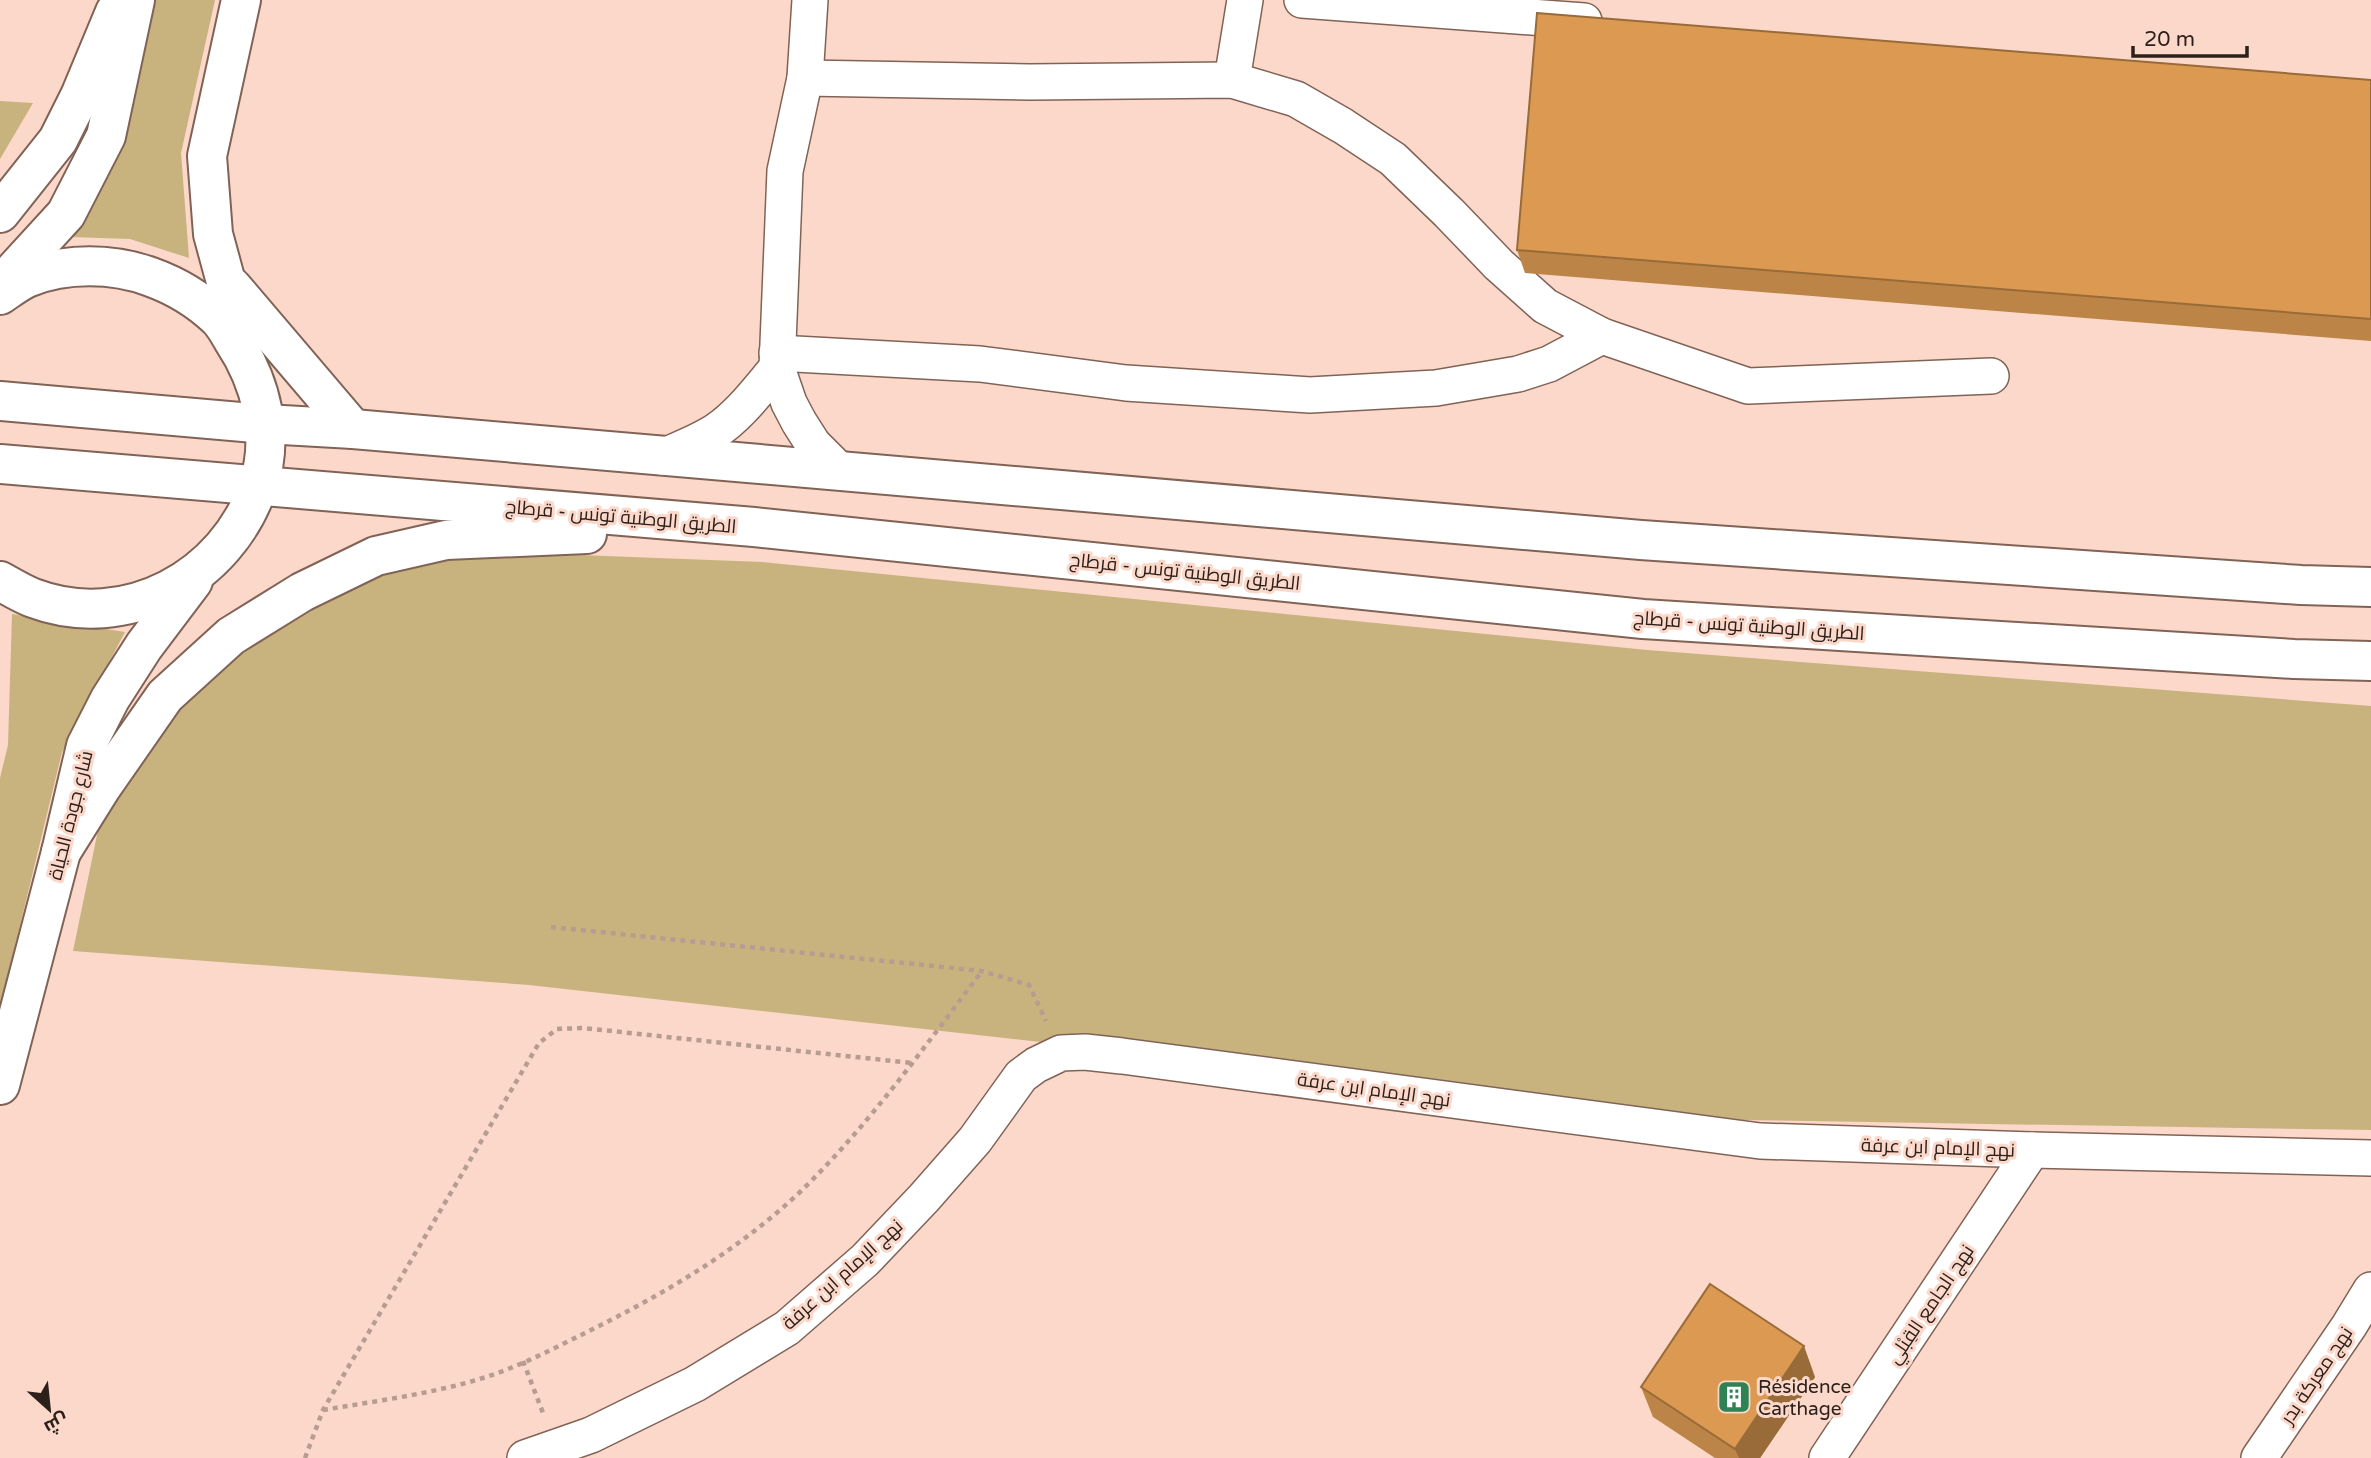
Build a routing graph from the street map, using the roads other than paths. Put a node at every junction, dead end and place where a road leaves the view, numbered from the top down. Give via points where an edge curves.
1 (120, 0) edge
2 (135, 0) edge
3 (241, 0) edge
4 (810, 0) edge
5 (1245, 0) edge
6 (1301, 0) edge
7 (1612, 23) edge
8 (805, 78) junction
9 (1232, 80) junction
10 (0, 213) edge
11 (224, 277) junction
12 (0, 286) edge
13 (0, 295) edge
14 (1602, 335) junction
15 (777, 360) junction
16 (248, 363) junction
17 (1991, 376) dead end
18 (0, 401) edge
19 (265, 425) junction
20 (353, 429) junction
21 (662, 457) junction
22 (0, 464) edge
23 (839, 470) junction
24 (258, 486) junction
25 (754, 527) junction
26 (200, 572) junction
27 (0, 581) edge
28 (2371, 587) edge
29 (2371, 661) edge
30 (61, 852) junction
31 (0, 1085) edge
32 (2032, 1150) junction
33 (2371, 1158) edge
34 (2371, 1290) edge
35 (541, 1452) edge
36 (1827, 1458) edge
37 (2259, 1458) edge

1 - 10 highway via 58,140
2 - 12 highway via 106,136 66,214
3 - 11 highway via 207,156 213,234
4 - 8 street
5 - 9 street
6 - 7 street
8 - 9 street
8 - 15 street via 785,171
9 - 14 street via 1296,99 1393,159 1545,306
11 - 16 highway
11 - 20 highway
13 - 16 highway via 28,278 78,266 130,269 179,287 220,320
14 - 15 street via 1549,364 1518,374 1436,388 1310,395 1126,383 980,365
14 - 17 street via 1748,386
15 - 21 street via 724,425
15 - 23 street via 799,422
16 - 19 highway via 260,393
18 - 19 highway
19 - 20 highway
19 - 24 highway
20 - 21 highway
21 - 23 highway
22 - 24 highway, الطريق الوطنية تونس - قرطاج
23 - 28 highway via 1641,540
24 - 25 highway, الطريق الوطنية تونس - قرطاج
24 - 26 highway via 235,533
25 - 29 highway, الطريق الوطنية تونس - قرطاج via 1643,619
25 - 30 highway via 446,540 376,556 302,592 231,636 165,696
26 - 27 highway via 162,594 120,607 76,608 33,598
26 - 30 highway, شارع جودة الحياة via 144,646 86,747
30 - 31 highway, شارع جودة الحياة
32 - 33 street, نهج الإمام ابن عرفة
32 - 35 street, نهج الإمام ابن عرفة via 1760,1141 1122,1056 1061,1053 1021,1076 975,1140 924,1198 787,1328 695,1384 591,1435
32 - 36 street, نهج الجامع القِبْلي
34 - 37 street, نهج معركة بدر

